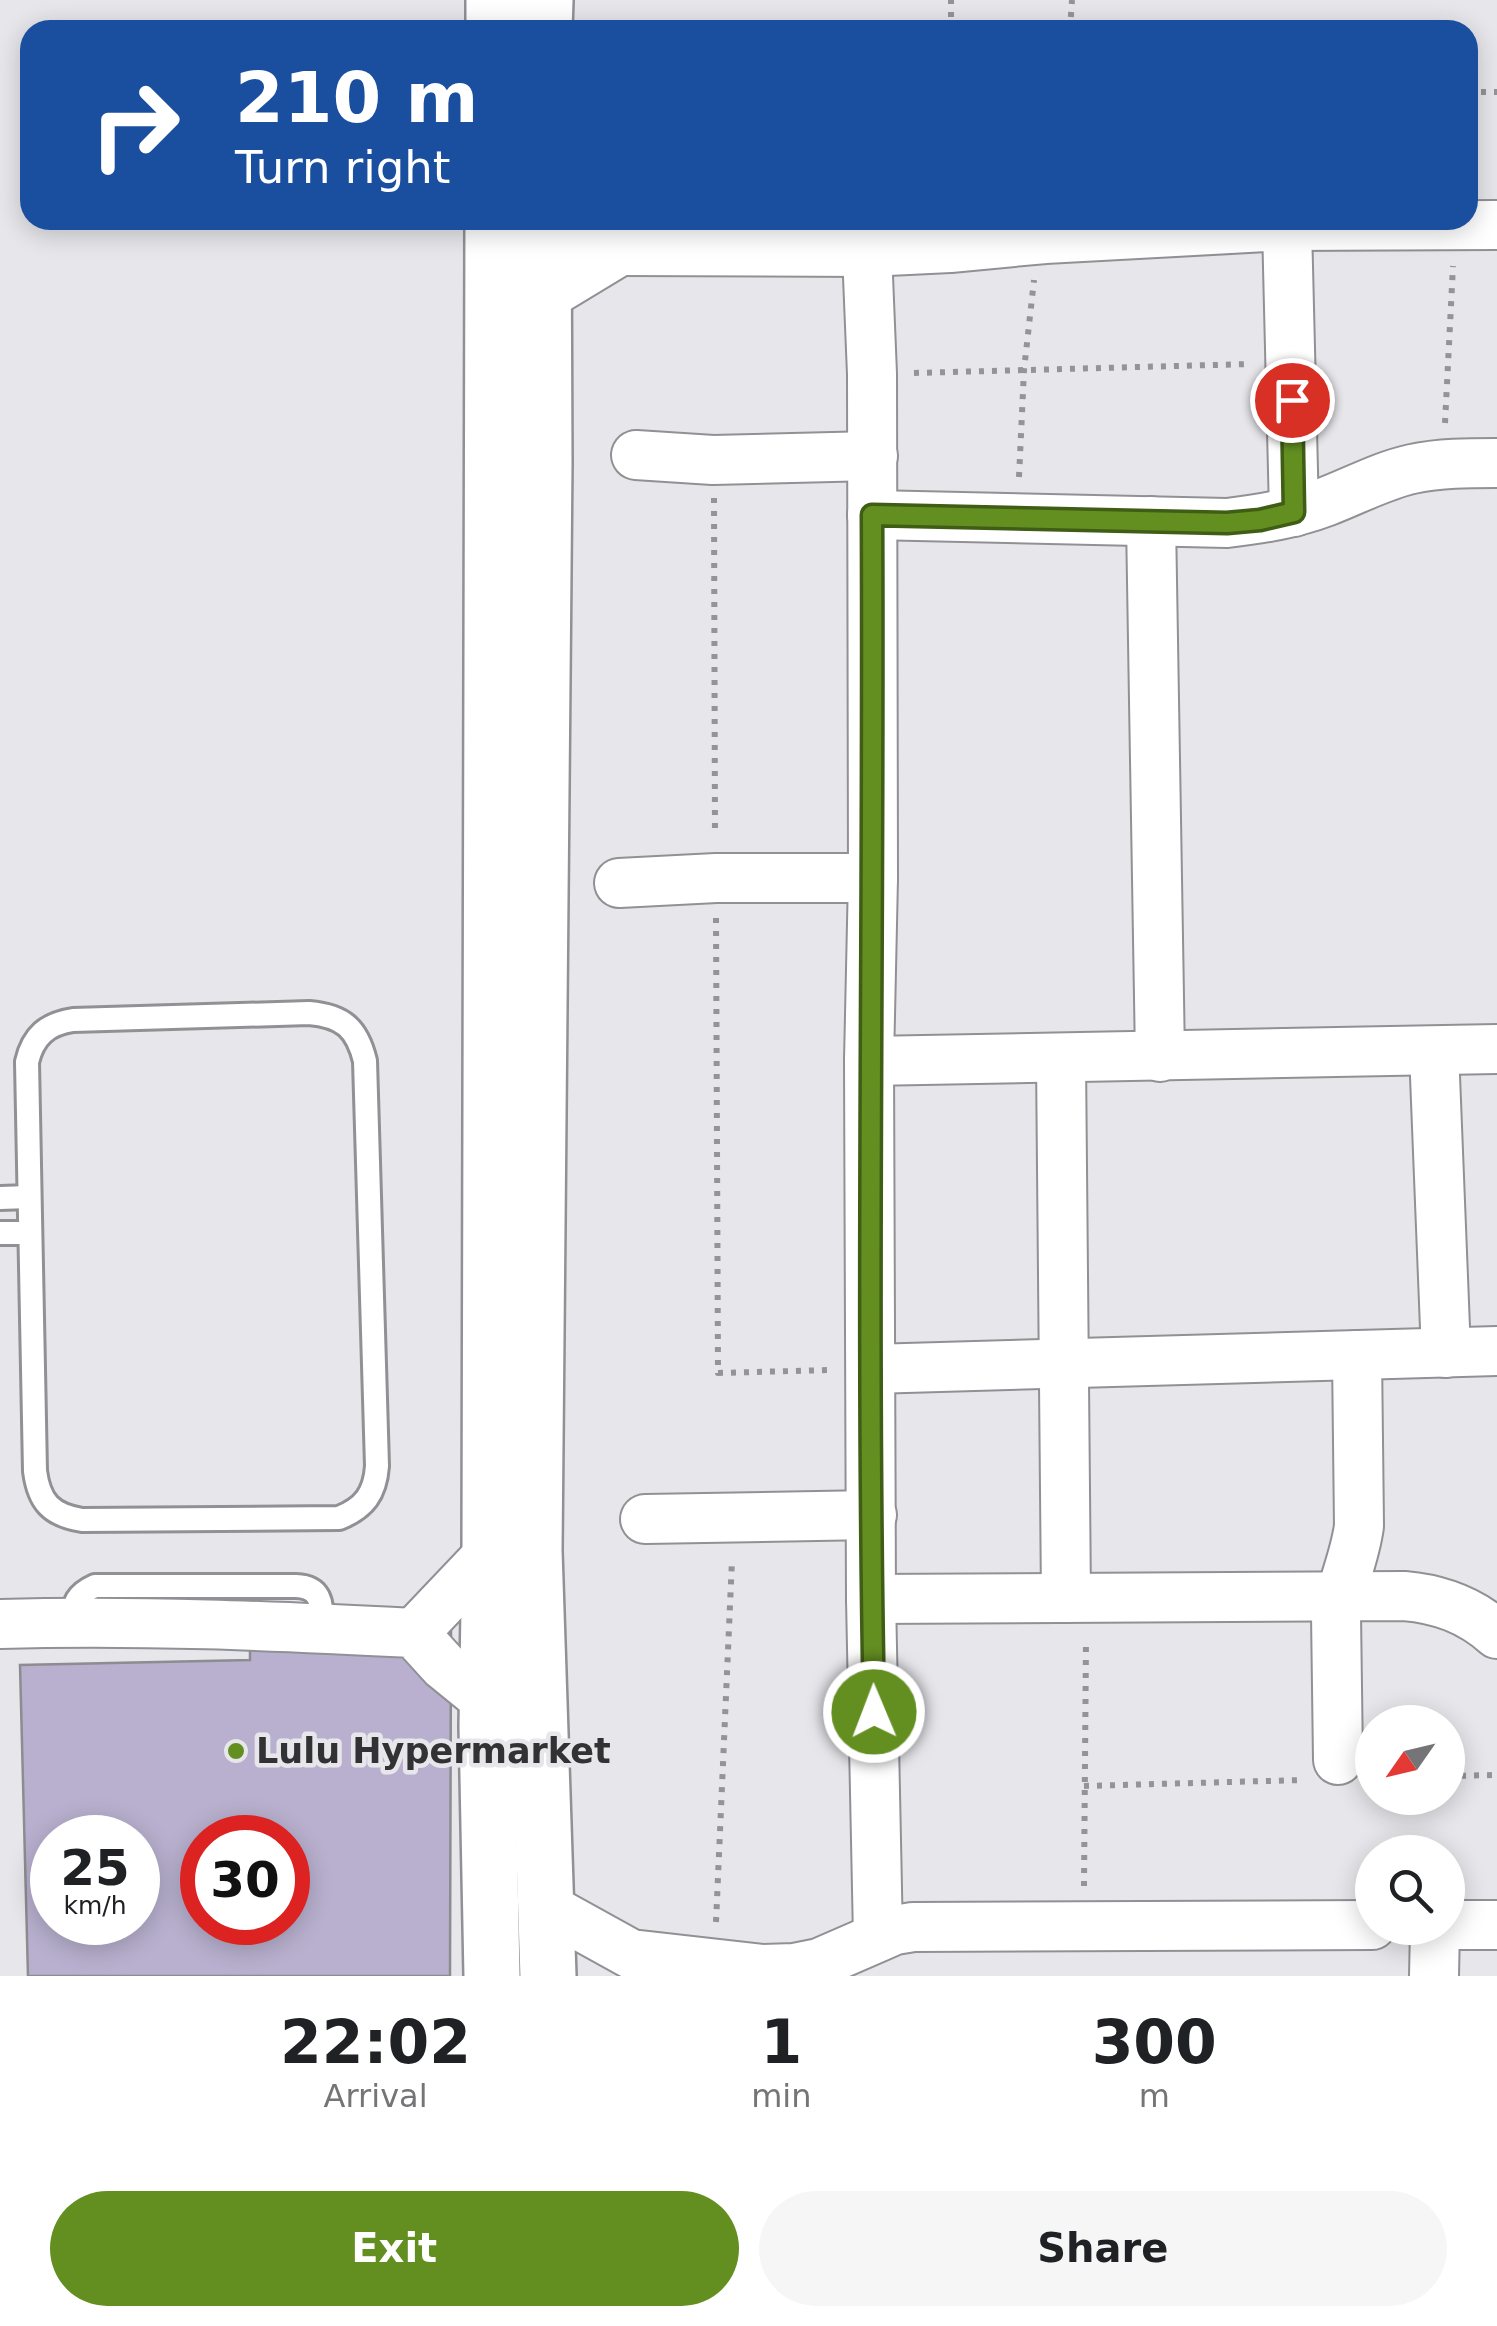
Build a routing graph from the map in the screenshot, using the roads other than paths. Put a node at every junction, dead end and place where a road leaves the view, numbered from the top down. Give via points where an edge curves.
1 (493, 230) edge
2 (545, 230) edge
3 (569, 230) edge
4 (1213, 230) edge
5 (1287, 230) edge
6 (620, 251) junction
7 (867, 252) junction
8 (544, 297) junction
9 (636, 455) dead end
10 (873, 456) junction
11 (1497, 463) edge
12 (1294, 512) junction
13 (872, 515) junction
14 (1150, 521) junction
15 (873, 878) junction
16 (619, 884) dead end
17 (1497, 1049) edge
18 (1434, 1051) junction
19 (1160, 1058) junction
20 (1061, 1059) junction
21 (870, 1061) junction
22 (29, 1197) junction
23 (0, 1198) edge
24 (0, 1233) edge
25 (30, 1233) junction
26 (1497, 1351) edge
27 (1446, 1353) junction
28 (1357, 1355) junction
29 (1064, 1364) junction
30 (871, 1369) junction
31 (872, 1516) junction
32 (646, 1518) dead end
33 (490, 1553) junction
34 (1340, 1596) junction
35 (1076, 1597) junction
36 (871, 1599) junction
37 (0, 1624) edge
38 (414, 1633) junction
39 (1497, 1634) edge
40 (487, 1701) junction
41 (1328, 1770) road end
42 (546, 1908) junction
43 (1497, 1914) edge
44 (1355, 1925) edge
45 (1465, 1925) edge
46 (1497, 1925) edge
47 (878, 1937) junction
48 (1435, 1945) edge
49 (630, 1954) junction
50 (492, 1976) edge
51 (548, 1976) edge
52 (586, 1976) edge
53 (1434, 1976) edge

1 - 33 street
2 - 8 street
3 - 6 street
4 - 7 street
5 - 12 street
6 - 7 street
6 - 8 street
7 - 10 street
8 - 42 street via 534,1551
9 - 10 street
10 - 13 street
11 - 12 street via 1443,464 1384,477
12 - 14 street via 1227,523
13 - 14 street
13 - 15 street
14 - 19 street
15 - 16 street
15 - 21 street
17 - 18 street
18 - 19 street
18 - 27 street
19 - 20 street
20 - 21 street
20 - 29 street
21 - 30 street
22 - 23 lane
22 - 25 lane
22 - 25 lane via 27,1062 47,1028 73,1020 309,1013 341,1020 353,1031 365,1061 376,1449 376,1480 364,1505 340,1518 82,1520 54,1511 43,1500 35,1470
24 - 25 lane
26 - 27 street
27 - 28 street
28 - 29 street
28 - 34 street via 1359,1526
29 - 30 street
29 - 35 street
30 - 31 street
31 - 32 street
31 - 36 street
33 - 38 street
33 - 40 street
34 - 35 street
34 - 39 street via 1424,1597 1462,1610
34 - 41 street
35 - 36 street
36 - 47 street
37 - 38 street
38 - 40 street
40 - 50 street
42 - 49 street
42 - 51 street
43 - 46 lane
44 - 47 street via 913,1927
45 - 46 street
47 - 49 street via 794,1968
48 - 53 street
49 - 52 street

